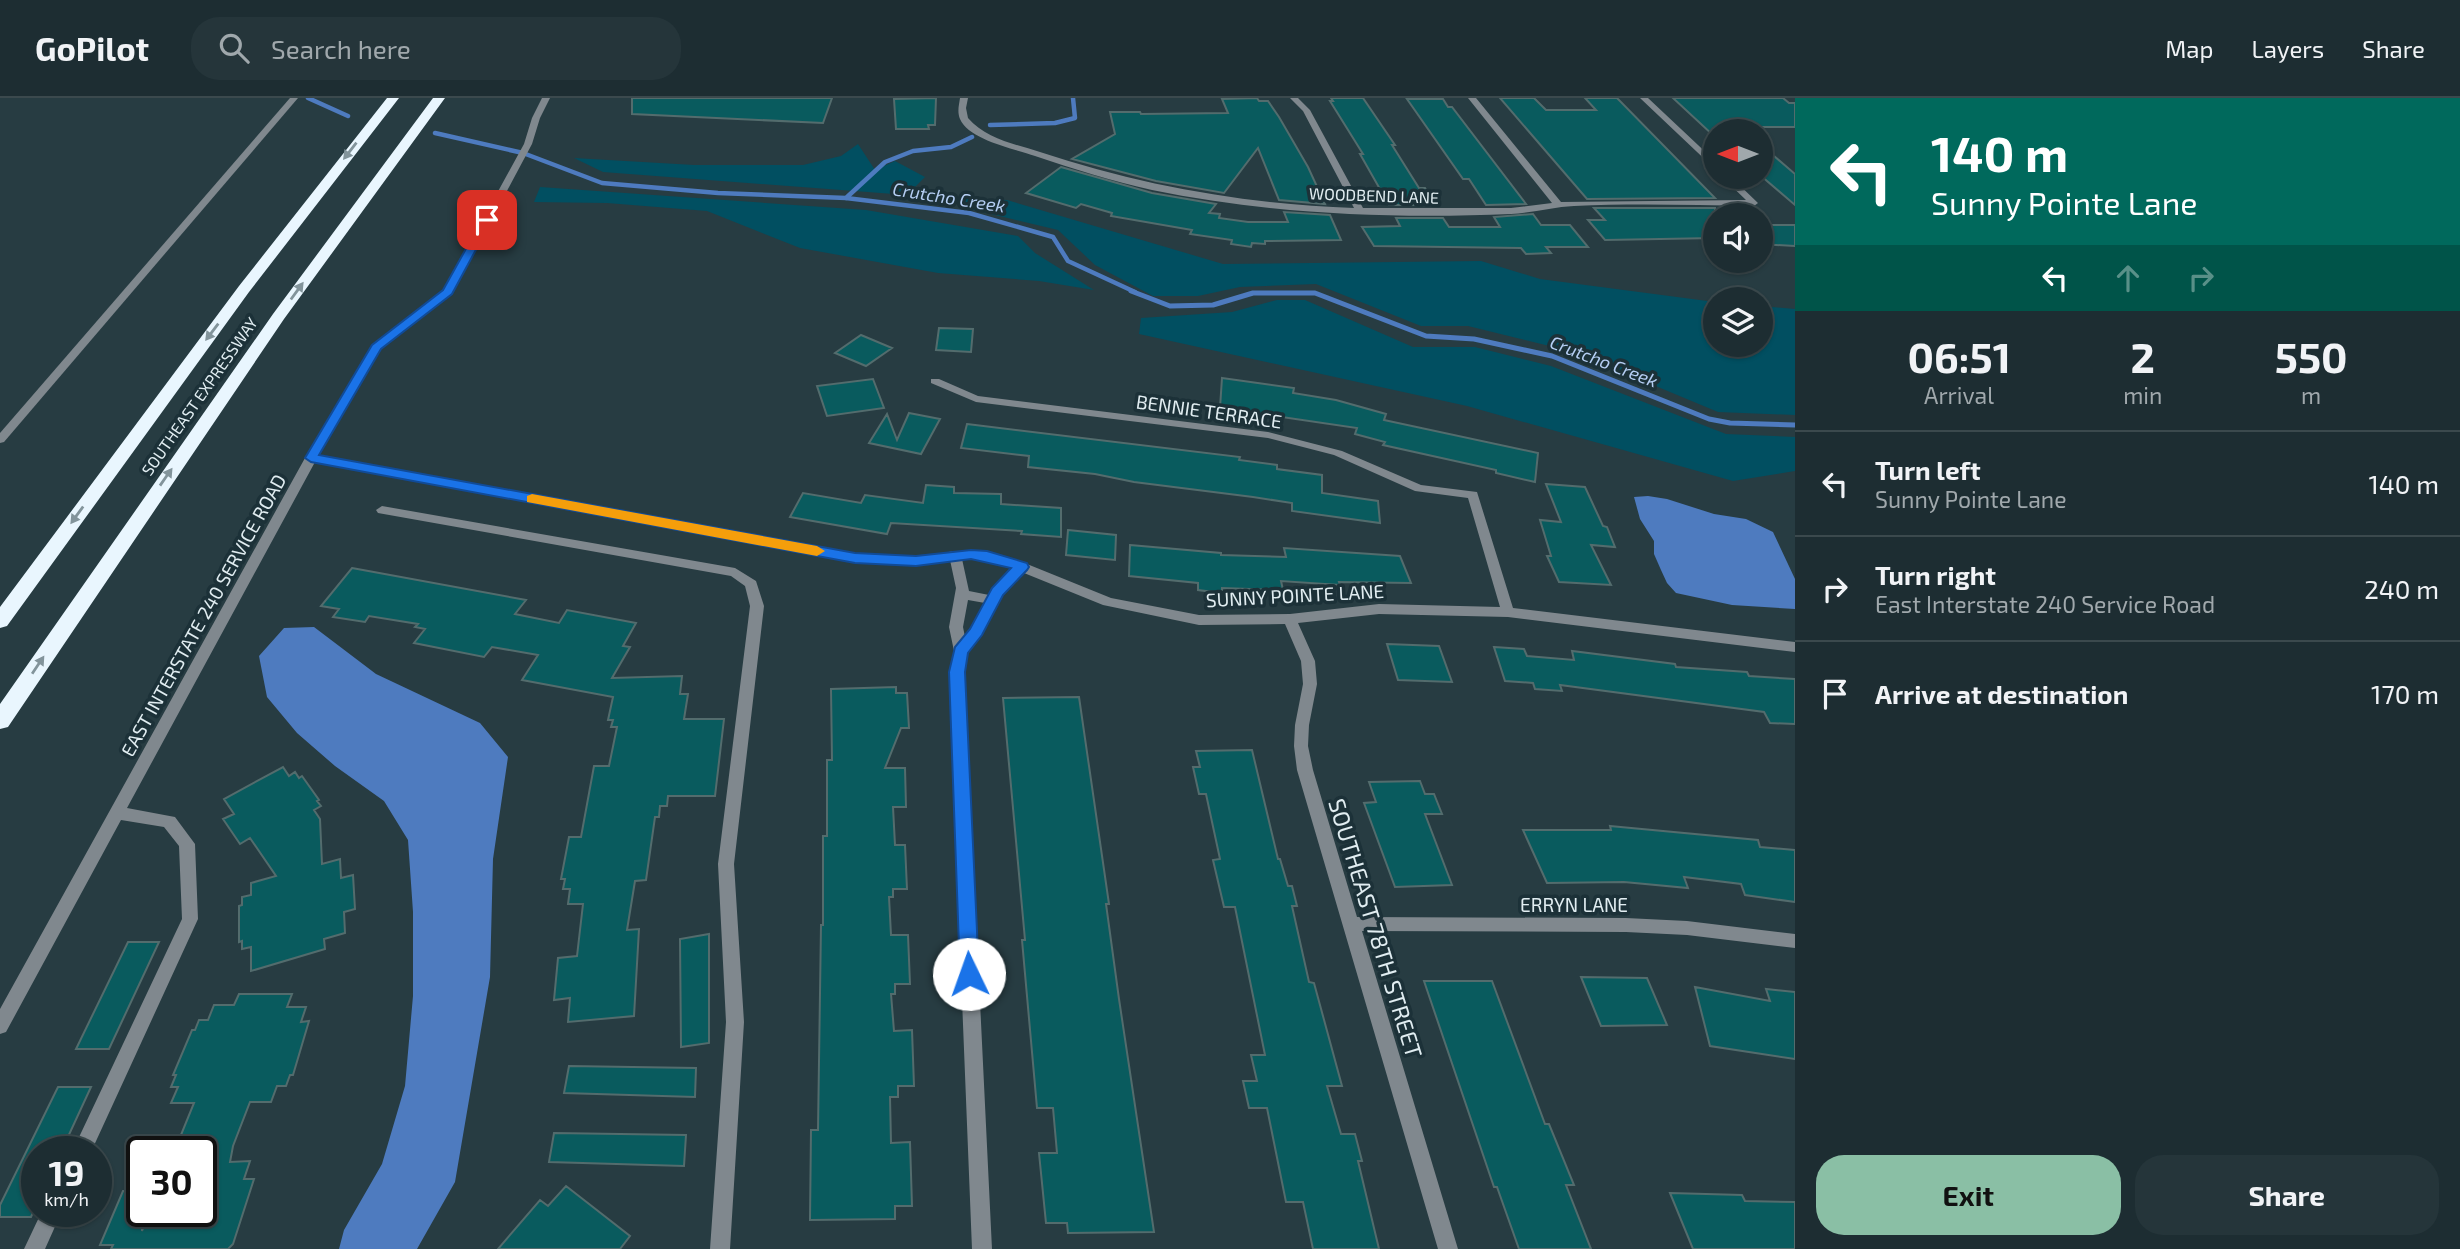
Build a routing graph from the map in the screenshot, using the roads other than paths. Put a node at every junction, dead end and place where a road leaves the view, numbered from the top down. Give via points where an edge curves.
1 (294, 98) edge
2 (393, 98) edge
3 (439, 98) edge
4 (547, 98) edge
5 (964, 98) edge
6 (1294, 98) edge
7 (1472, 98) edge
8 (1644, 98) edge
9 (1703, 155) edge
10 (1739, 189) edge
11 (1559, 205) junction
12 (1359, 209) junction
13 (935, 381) dead end
14 (0, 440) edge
15 (311, 458) junction
16 (382, 510) dead end
17 (955, 555) junction
18 (1022, 567) junction
19 (962, 594) junction
20 (993, 600) junction
21 (1508, 612) junction
22 (1290, 619) junction
23 (0, 621) edge
24 (1795, 647) edge
25 (961, 651) junction
26 (0, 721) edge
27 (117, 813) junction
28 (1352, 925) junction
29 (1795, 941) edge
30 (0, 1026) edge
31 (88, 1136) edge
32 (44, 1227) edge
33 (34, 1249) edge
34 (720, 1249) edge
35 (982, 1249) edge
36 (1448, 1249) edge

1 - 14 street
2 -> 23 highway, SOUTHEAST EXPRESSWAY via 236,300
26 -> 3 highway, SOUTHEAST EXPRESSWAY via 271,328
4 - 15 street, EAST INTERSTATE 240 SERVICE ROAD via 528,144 448,292 376,347
5 - 12 street, WOODBEND LANE via 962,115 968,124 1090,172 1170,192 1252,203
6 - 12 street via 1306,110
7 - 11 street
8 - 9 street
10 - 11 street, WOODBEND LANE via 1754,203
11 - 12 street, WOODBEND LANE via 1511,211
13 - 21 street, BENNIE TERRACE via 976,399 1268,435 1338,453 1419,488 1473,495
15 - 17 street, SUNNY POINTE LANE via 855,558 916,561
15 - 27 street, EAST INTERSTATE 240 SERVICE ROAD
16 - 34 street via 735,572 751,584 757,606 726,864 735,1022
17 - 18 street, SUNNY POINTE LANE via 987,556
17 - 19 street
18 - 20 street
18 - 22 street, SUNNY POINTE LANE via 1108,602 1172,617
19 - 20 street
19 - 25 street via 956,627
20 - 25 street
21 - 22 street, SUNNY POINTE LANE via 1379,609
21 - 24 street, SUNNY POINTE LANE
22 - 28 street, SOUTHEAST 78TH STREET via 1308,661 1310,684 1301,746 1305,770
25 - 35 street via 957,700
27 - 30 street, EAST INTERSTATE 240 SERVICE ROAD
27 - 31 street via 169,821 187,844 190,919
28 - 29 street, ERRYN LANE via 1626,925
28 - 36 street, SOUTHEAST 78TH STREET
32 - 33 street

